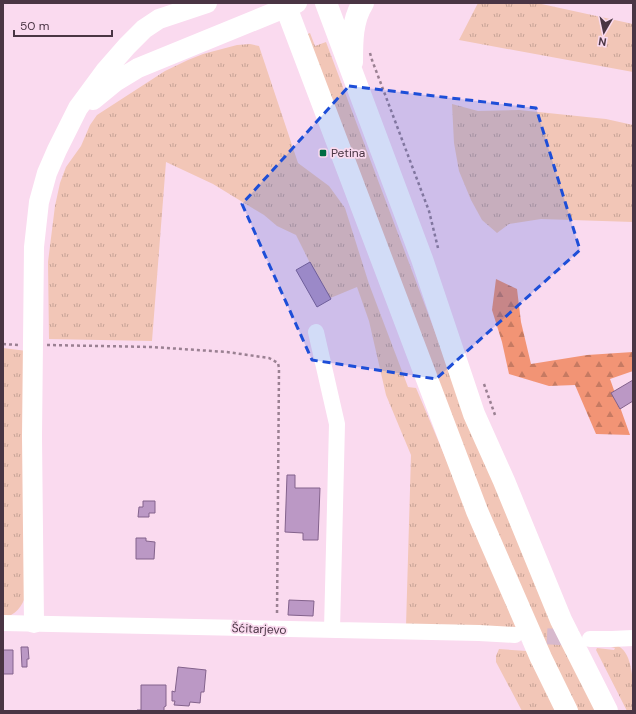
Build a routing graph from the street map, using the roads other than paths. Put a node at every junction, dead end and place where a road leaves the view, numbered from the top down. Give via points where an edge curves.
1 (207, 3) edge
2 (326, 3) edge
3 (363, 3) edge
4 (289, 4) edge
5 (352, 75) junction
6 (70, 122) junction
7 (316, 332) dead end
8 (3, 623) edge
9 (34, 623) junction
10 (332, 630) junction
11 (515, 635) tunnel mouth
12 (633, 638) edge
13 (590, 639) tunnel mouth
14 (567, 711) edge
15 (607, 711) edge

1 - 6 main road via 159,20 144,29 106,70
2 - 5 highway
3 - 5 highway via 352,37
4 - 6 main road via 138,68 116,82
4 - 14 highway via 477,511
5 - 15 highway via 422,258 474,414 561,620
6 - 9 main road via 47,173 39,202 34,247
7 - 10 street via 337,424
8 - 9 street, Šćitarjevo
9 - 10 street, Šćitarjevo
10 - 11 street, Šćitarjevo
12 - 13 street

